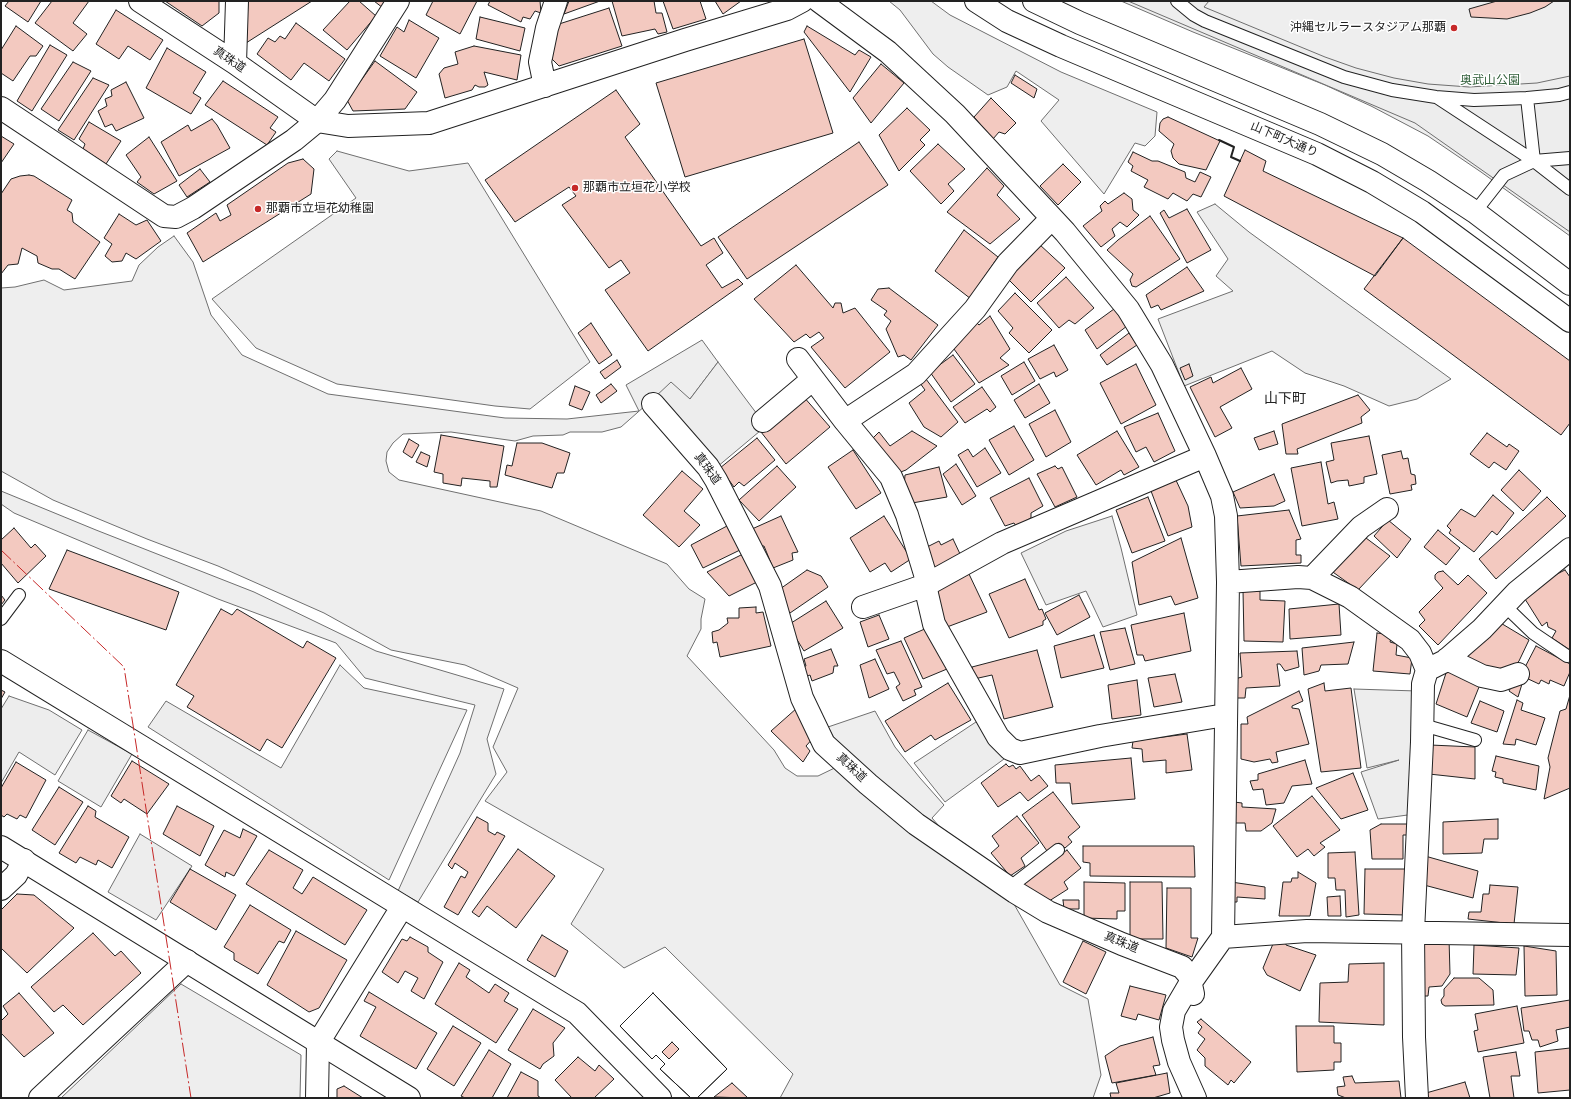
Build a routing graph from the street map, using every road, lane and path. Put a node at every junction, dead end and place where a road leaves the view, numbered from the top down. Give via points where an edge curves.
1 (140, 1) edge
2 (237, 1) edge
3 (398, 1) edge
4 (556, 1) edge
5 (802, 1) edge
6 (819, 1) edge
7 (976, 1) edge
8 (1034, 1) edge
9 (1177, 1) edge
10 (235, 63) junction
11 (545, 86) junction
12 (1570, 92) edge
13 (1436, 97) junction
14 (1527, 98) junction
15 (1, 108) edge
16 (317, 122) junction
17 (1570, 158) edge
18 (1534, 161) junction
19 (1570, 189) edge
20 (1474, 212) junction
21 (1052, 218) junction
22 (1570, 284) edge
23 (1570, 321) edge
24 (798, 359) dead end
25 (814, 379) junction
26 (652, 404) dead end
27 (845, 420) junction
28 (763, 421) dead end
29 (1206, 456) junction
30 (1387, 509) dead end
31 (1570, 549) edge
32 (1312, 578) junction
33 (1228, 582) junction
34 (926, 585) junction
35 (18, 596) dead end
36 (1504, 606) junction
37 (863, 607) dead end
38 (1, 619) edge
39 (1567, 656) dead end
40 (1447, 659) junction
41 (1, 661) edge
42 (1427, 670) junction
43 (1518, 674) dead end
44 (1226, 715) junction
45 (1423, 725) junction
46 (1475, 740) dead end
47 (1, 846) edge
48 (1058, 850) dead end
49 (24, 860) junction
50 (1008, 888) junction
51 (1, 889) edge
52 (402, 907) junction
53 (1413, 932) junction
54 (1570, 935) edge
55 (1223, 937) junction
56 (187, 961) junction
57 (1192, 988) junction
58 (318, 1043) junction
59 (40, 1098) edge
60 (316, 1098) edge
61 (409, 1098) edge
62 (660, 1098) edge
63 (1195, 1098) edge
64 (1417, 1098) edge

1 - 10 street, 真珠道
2 - 10 street
3 - 16 street via 335,100
4 - 11 street via 540,62
5 - 11 street via 787,9
6 - 21 street via 888,52 955,114
7 - 23 street, 山下町大通り via 1007,21 1061,46 1318,154 1372,182 1422,212
8 - 20 street via 1351,138 1406,167
9 - 13 lane via 1206,21 1344,77 1368,85
10 - 16 street, 真珠道
11 - 16 street via 429,123 348,126
12 - 14 lane
13 - 14 lane via 1474,100
13 - 18 lane
14 - 18 lane
15 - 16 street via 164,216 176,217 288,144
17 - 18 lane
18 - 19 lane
18 - 20 lane via 1504,175
20 - 22 street
21 - 27 street via 1008,263 975,309 916,374
21 - 29 street via 1128,309 1162,365
24 - 25 street
25 - 27 street
25 - 28 street
26 - 50 street, 真珠道 via 708,467 770,586 802,698 824,744 916,824
27 - 34 street via 891,477 907,515
29 - 33 street via 1222,496 1226,516
29 - 34 street via 1002,543
30 - 32 street via 1361,527
31 - 36 street via 1517,592
32 - 33 street
32 - 42 street via 1350,597 1410,640 1420,653
33 - 44 street
34 - 37 street
34 - 44 street via 934,624 998,737 1010,749 1020,753 1100,736
35 - 38 lane
36 - 39 lane via 1533,633
36 - 40 street
40 - 42 street
40 - 43 street via 1482,676 1501,680
41 - 52 street
42 - 45 street via 1423,684
44 - 55 street
45 - 46 lane
45 - 53 street
47 - 49 street
48 - 50 lane
49 - 51 street via 16,876
49 - 56 street
50 - 57 street, 真珠道 via 1048,912 1182,967 1189,975
52 - 58 street
52 - 62 street via 577,1013
53 - 54 street
53 - 55 street via 1307,931
53 - 64 street
55 - 57 street
56 - 58 street
56 - 59 street
57 - 63 street via 1174,1011 1171,1026 1179,1062
58 - 60 street
58 - 61 street

